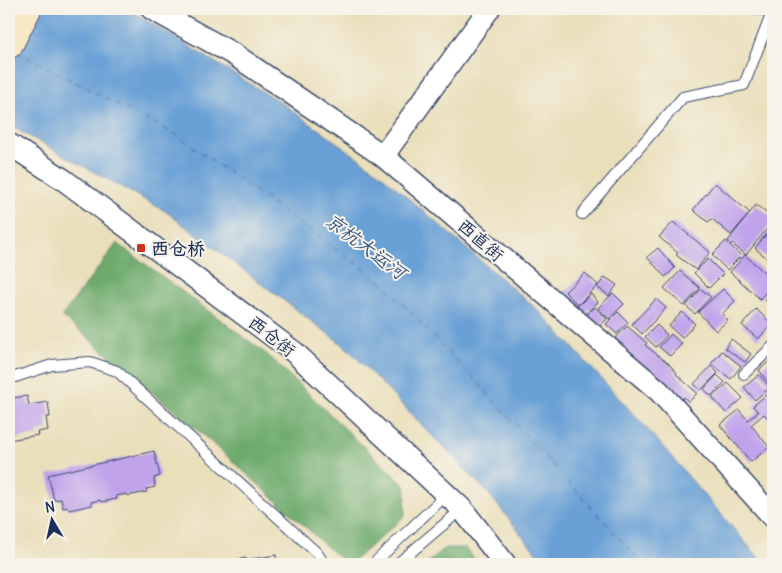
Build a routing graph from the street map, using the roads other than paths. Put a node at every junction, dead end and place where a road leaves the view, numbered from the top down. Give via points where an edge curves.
1 (27, 9) edge
2 (152, 9) edge
3 (489, 9) edge
4 (749, 9) edge
5 (773, 10) edge
6 (9, 44) edge
7 (9, 144) edge
8 (383, 156) junction
9 (582, 214) dead end
10 (773, 346) edge
11 (744, 374) dead end
12 (9, 379) edge
13 (454, 502) junction
14 (773, 517) edge
15 (324, 564) edge
16 (374, 564) edge
17 (397, 564) edge
18 (505, 564) edge

1 - 6 main road
2 - 8 street, 西直街 via 235,55
3 - 8 street
4 - 5 lane
5 - 9 lane via 744,85 683,97
7 - 13 street, 西仓街 via 64,180 294,352
8 - 14 street, 西直街 via 659,391
10 - 11 lane
12 - 15 lane via 52,365 90,362 117,371 317,553
13 - 16 lane
13 - 17 lane
13 - 18 street, 西仓街

